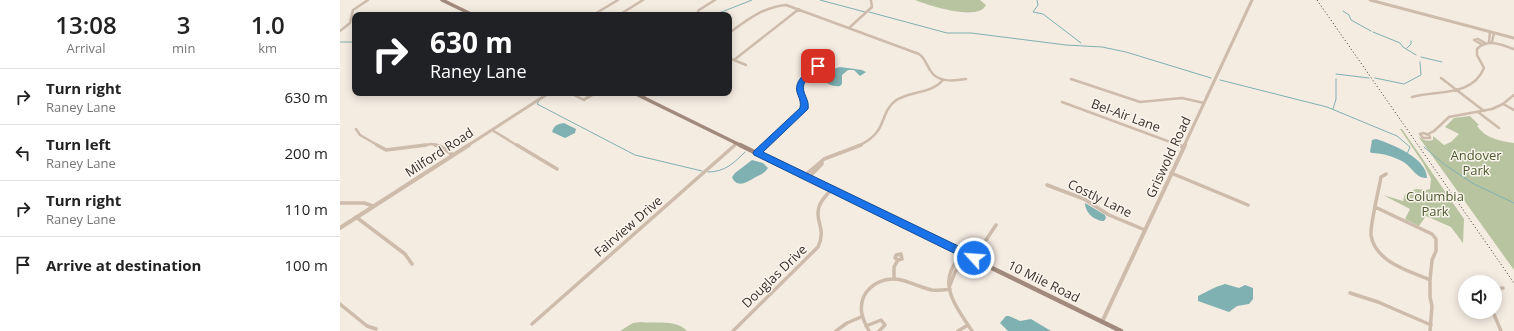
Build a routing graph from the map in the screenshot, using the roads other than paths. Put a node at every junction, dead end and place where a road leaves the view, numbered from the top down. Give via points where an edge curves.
1 (368, 0) edge
2 (442, 0) edge
3 (618, 0) edge
4 (643, 0) edge
5 (715, 0) edge
6 (867, 0) edge
7 (872, 0) edge
8 (1252, 0) edge
9 (1370, 0) edge
10 (799, 9) junction
11 (353, 12) edge
12 (467, 12) edge
13 (598, 12) edge
14 (623, 12) edge
15 (698, 12) edge
16 (352, 16) edge
17 (849, 28) junction
18 (340, 31) edge
19 (732, 31) edge
20 (1490, 32) junction
21 (1494, 33) junction
22 (1514, 38) edge
23 (1490, 42) junction
24 (1485, 43) junction
25 (1481, 44) junction
26 (1514, 50) edge
27 (830, 56) dead end
28 (734, 60) joint
29 (746, 65) dead end
30 (1441, 78) dead end
31 (966, 79) dead end
32 (1071, 79) dead end
33 (943, 80) junction
34 (1457, 90) junction
35 (1514, 95) edge
36 (544, 96) edge
37 (576, 96) edge
38 (589, 96) edge
39 (591, 96) edge
40 (644, 96) edge
41 (1412, 97) dead end
42 (584, 100) junction
43 (1062, 102) dead end
44 (1204, 103) junction
45 (1503, 104) junction
46 (1514, 110) edge
47 (1484, 111) junction
48 (1478, 112) junction
49 (1498, 128) dead end
50 (356, 129) dead end
51 (492, 130) junction
52 (1428, 134) dead end
53 (737, 143) junction
54 (1184, 147) junction
55 (757, 153) junction
56 (453, 155) junction
57 (557, 168) dead end
58 (1172, 173) junction
59 (1386, 174) dead end
60 (806, 177) junction
61 (1047, 185) dead end
62 (832, 189) junction
63 (340, 203) edge
64 (1248, 205) dead end
65 (374, 206) junction
66 (1375, 206) junction
67 (356, 217) junction
68 (996, 225) dead end
69 (340, 228) edge
70 (1145, 230) junction
71 (962, 252) junction
72 (967, 255) junction
73 (974, 258) junction
74 (898, 260) dead end
75 (412, 264) dead end
76 (894, 277) junction
77 (1430, 280) junction
78 (950, 287) junction
79 (1350, 293) dead end
80 (340, 304) edge
81 (861, 317) junction
82 (1496, 319) edge
83 (1102, 322) junction
84 (532, 324) dead end
85 (968, 325) junction
86 (1431, 325) junction
87 (866, 326) junction
88 (376, 329) dead end
89 (733, 331) edge
90 (836, 331) edge
91 (869, 331) edge
92 (879, 331) edge
93 (958, 331) edge
94 (972, 331) edge
95 (1121, 331) edge
96 (1430, 331) edge
97 (1501, 331) edge

1 - 11 street via 357,6
2 - 12 main road
3 - 13 street
4 - 14 street
5 - 15 street
6 - 7 street
7 - 17 street via 872,7 868,12
8 - 44 street, Griswold Road
9 - 20 street
10 - 17 street
10 - 19 street via 786,5 767,7
10 - 28 street
16 - 18 street via 351,23
17 - 33 street via 920,54 925,57 933,74
20 - 21 street
20 - 23 street
21 - 22 street
21 - 23 street
23 - 24 street
23 - 26 street
24 - 25 street
24 - 25 street via 1478,39 1474,40
25 - 34 street via 1477,53 1484,67 1482,73 1475,83
27 - 55 street via 800,84 805,103 803,109
28 - 29 street
30 - 34 street
31 - 33 street
32 - 44 street via 1136,101 1182,98
33 - 60 street via 931,91 897,100 891,105 876,136 865,144 827,157
34 - 41 street
34 - 47 street
35 - 45 street
36 - 51 street, Milford Road
37 - 42 street
38 - 42 street
39 - 42 street
40 - 53 main road, 10 Mile Road
43 - 54 street, Bel-Air Lane
44 - 54 street, Griswold Road
45 - 46 street
45 - 47 street
47 - 48 street
48 - 49 street
48 - 52 street via 1452,116
50 - 56 street via 360,135 386,150 432,144
51 - 56 street, Milford Road
51 - 57 street
53 - 55 main road, 10 Mile Road
53 - 84 street, Fairview Drive
54 - 58 street, Griswold Road
55 - 60 main road, 10 Mile Road
56 - 65 street, Milford Road
58 - 64 street
58 - 70 street, Griswold Road
59 - 66 street via 1381,177
60 - 62 main road, 10 Mile Road
61 - 70 street, Costly Lane via 1084,199 1106,213
62 - 71 main road, 10 Mile Road
62 - 89 street, Douglas Drive via 819,205 823,232 818,247
63 - 65 street via 364,203
65 - 67 street, Milford Road
66 - 77 street via 1371,234 1375,247 1395,265
66 - 77 street via 1436,238
67 - 69 street, Milford Road
67 - 75 street via 405,254
68 - 73 street
70 - 83 street, Griswold Road
71 - 72 main road, 10 Mile Road
71 - 78 street via 951,269
72 - 73 main road, 10 Mile Road
72 - 78 street
73 - 83 main road, 10 Mile Road
74 - 76 street via 894,267
76 - 78 street via 927,289
76 - 81 street via 882,280 868,290 860,309
77 - 86 street
78 - 85 street via 956,306
79 - 86 street
80 - 88 street via 367,326
81 - 87 street
81 - 90 street
82 - 97 street
83 - 95 main road, 10 Mile Road
85 - 93 street
85 - 94 street
86 - 96 street
87 - 91 street
87 - 92 street via 881,320 885,325

